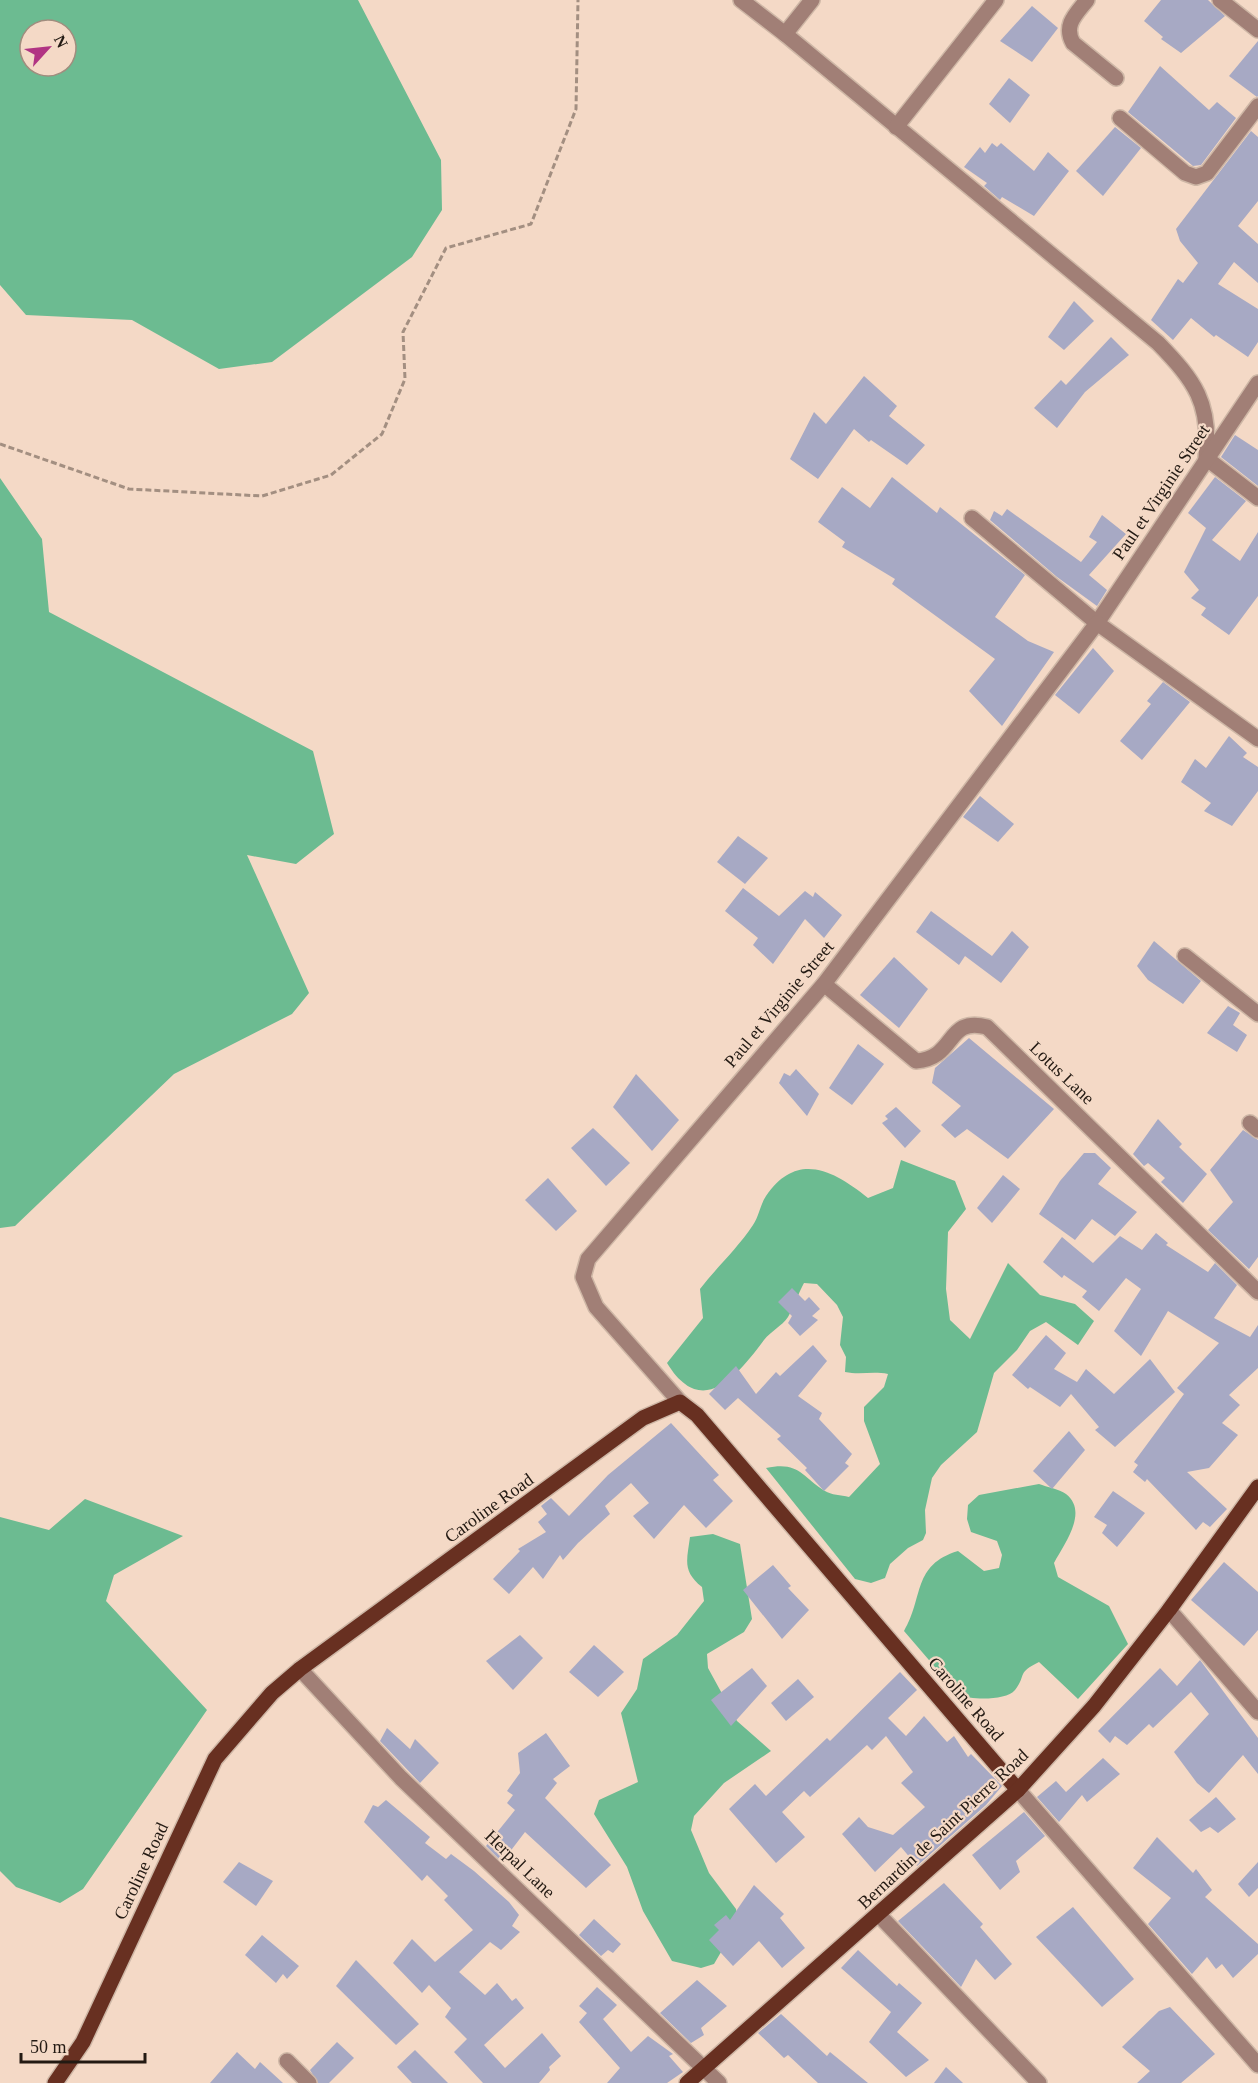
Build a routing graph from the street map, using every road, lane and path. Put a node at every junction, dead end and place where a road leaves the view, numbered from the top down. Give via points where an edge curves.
1 (578, 0) edge
2 (741, 0) edge
3 (812, 0) edge
4 (996, 0) edge
5 (1087, 0) edge
6 (1220, 0) edge
7 (1258, 30) edge
8 (785, 34) junction
9 (1116, 78) dead end
10 (1258, 106) edge
11 (1120, 118) dead end
12 (896, 127) junction
13 (1258, 383) edge
14 (0, 444) edge
15 (1206, 458) junction
16 (1258, 498) edge
17 (972, 518) dead end
18 (1097, 623) junction
19 (1258, 739) edge
20 (1185, 956) dead end
21 (824, 984) junction
22 (1258, 1014) edge
23 (1258, 1292) edge
24 (680, 1402) junction
25 (1258, 1487) edge
26 (1169, 1610) junction
27 (300, 1669) junction
28 (1258, 1712) edge
29 (1018, 1790) junction
30 (879, 1915) junction
31 (287, 2061) dead end
32 (1258, 2065) edge
33 (703, 2069) junction
34 (55, 2083) edge
35 (309, 2083) edge
36 (687, 2083) edge
37 (719, 2083) edge
38 (1040, 2083) edge

1 - 14 path via 576,109 531,224 446,248 403,332 405,380 382,434 332,475 261,496 129,489
2 - 8 street
3 - 8 street
4 - 12 street
5 - 9 street via 1069,23 1070,36 1073,43
6 - 7 street
8 - 12 street
10 - 11 street via 1207,173 1196,177 1185,173
12 - 15 street via 1158,343 1187,373 1201,399 1209,431
13 - 15 street, Paul et Virginie Street
15 - 16 street
15 - 18 street, Paul et Virginie Street
17 - 18 street
18 - 19 street
18 - 21 street, Paul et Virginie Street
20 - 22 street
21 - 23 street, Lotus Lane via 916,1061 929,1060 944,1050 958,1028 974,1023 987,1027
21 - 24 street, Paul et Virginie Street via 588,1259 583,1277 596,1307
24 - 27 main road, Caroline Road via 644,1418
24 - 29 main road, Caroline Road via 698,1415
25 - 26 main road, Bernardin de Saint Pierre Road
26 - 28 street
26 - 29 main road, Bernardin de Saint Pierre Road via 1094,1706
27 - 33 street, Herpal Lane via 401,1778
27 - 34 main road, Caroline Road via 272,1693 215,1759 83,2042
29 - 30 main road, Bernardin de Saint Pierre Road
29 - 32 street
30 - 33 main road, Bernardin de Saint Pierre Road
30 - 38 street
31 - 35 street
33 - 36 main road, Bernardin de Saint Pierre Road
33 - 37 street, Herpal Lane

